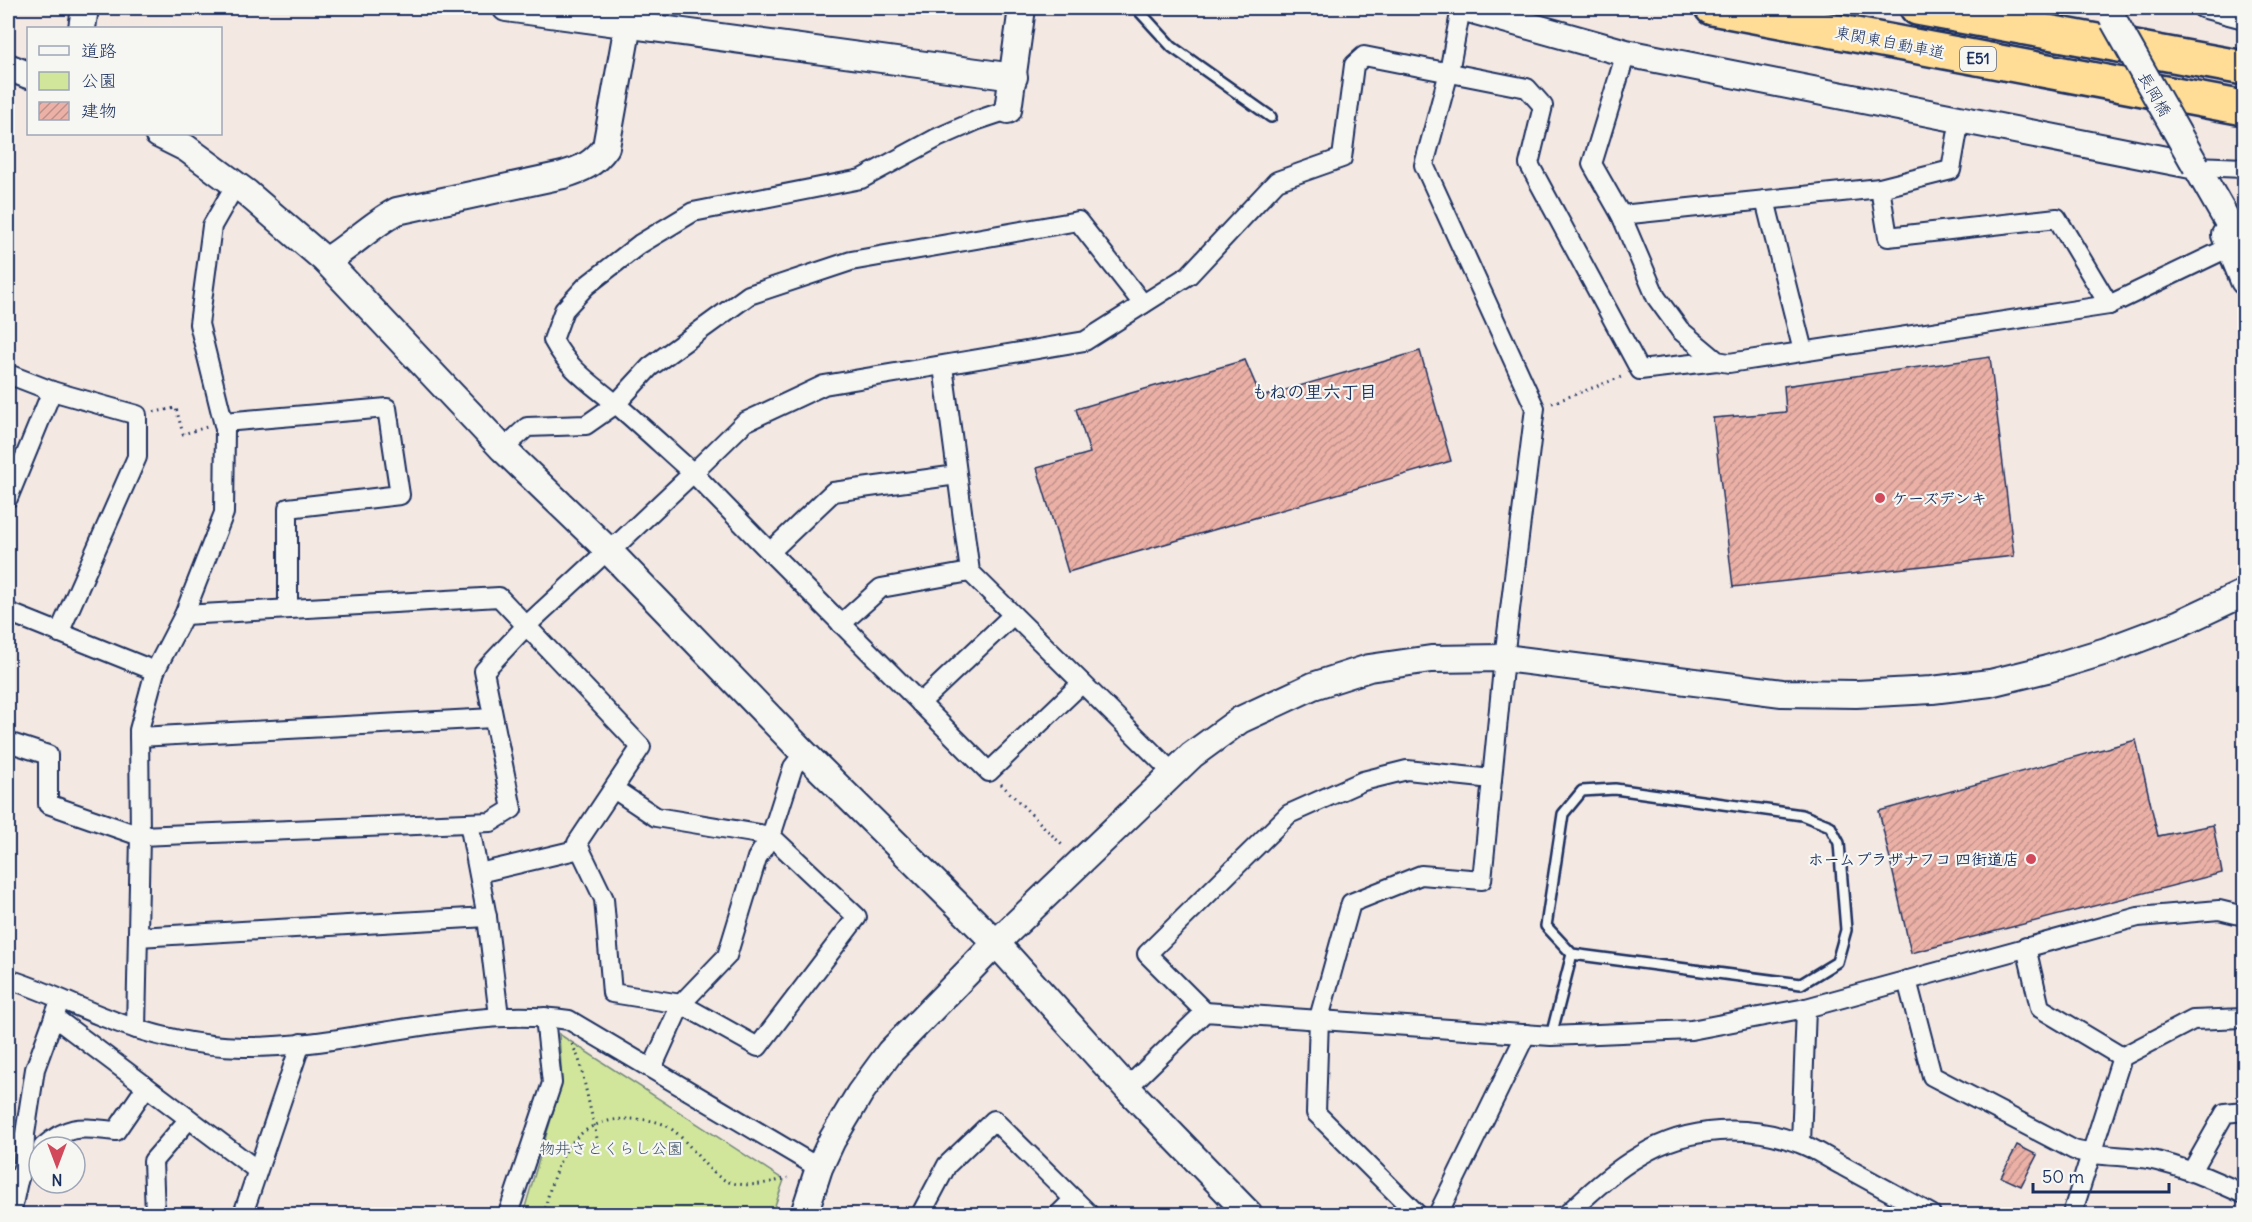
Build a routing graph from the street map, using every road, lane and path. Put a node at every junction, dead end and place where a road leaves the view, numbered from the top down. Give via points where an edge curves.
1 (86, 8) edge
2 (506, 8) edge
3 (1022, 8) edge
4 (1139, 8) edge
5 (1463, 8) edge
6 (1712, 8) edge
7 (1917, 8) edge
8 (2202, 8) edge
9 (2111, 14) edge
10 (630, 16) edge
11 (2244, 19) edge
12 (82, 27) edge
13 (1626, 53) junction
14 (8, 67) edge
15 (2244, 69) edge
16 (1449, 72) junction
17 (27, 75) edge
18 (1014, 78) junction
19 (2244, 108) edge
20 (1008, 110) joint
21 (1271, 117) dead end
22 (1960, 119) junction
23 (160, 135) edge
24 (2196, 166) junction
25 (2244, 168) edge
26 (236, 184) junction
27 (1880, 188) junction
28 (1765, 200) junction
29 (1621, 215) junction
30 (2237, 248) edge
31 (326, 261) junction
32 (2244, 281) edge
33 (1143, 304) junction
34 (2109, 305) junction
35 (1803, 351) junction
36 (1717, 361) junction
37 (943, 366) junction
38 (1640, 370) junction
39 (8, 374) edge
40 (52, 391) junction
41 (616, 404) junction
42 (1535, 408) junction
43 (137, 415) junction
44 (224, 422) junction
45 (503, 449) junction
46 (693, 473) junction
47 (957, 475) junction
48 (8, 498) edge
49 (608, 550) junction
50 (770, 552) junction
51 (970, 573) junction
52 (2244, 593) edge
53 (288, 609) junction
54 (8, 612) edge
55 (184, 615) junction
56 (1013, 615) junction
57 (841, 624) junction
58 (526, 626) junction
59 (59, 633) junction
60 (1504, 658) junction
61 (155, 671) junction
62 (1082, 682) junction
63 (920, 703) junction
64 (493, 718) junction
65 (139, 737) junction
66 (8, 742) edge
67 (804, 753) junction
68 (989, 772) junction
69 (1173, 773) junction
70 (1492, 779) junction
71 (614, 789) junction
72 (469, 823) junction
73 (140, 836) junction
74 (771, 837) junction
75 (580, 849) junction
76 (1079, 862) junction
77 (479, 873) junction
78 (2244, 916) edge
79 (487, 917) junction
80 (138, 938) junction
81 (996, 944) junction
82 (2026, 947) junction
83 (1572, 954) junction
84 (8, 979) edge
85 (1907, 980) junction
86 (60, 999) junction
87 (681, 1004) junction
88 (1806, 1008) junction
89 (1205, 1012) junction
90 (499, 1016) junction
91 (54, 1017) junction
92 (545, 1017) junction
93 (1319, 1018) junction
94 (2244, 1018) edge
95 (136, 1029) junction
96 (1526, 1034) junction
97 (1551, 1036) junction
98 (572, 1042) dead end
99 (301, 1043) junction
100 (2122, 1057) junction
101 (652, 1068) junction
102 (146, 1087) junction
103 (1127, 1088) junction
104 (2244, 1111) edge
105 (189, 1119) junction
106 (593, 1126) junction
107 (58, 1135) edge
108 (1801, 1143) junction
109 (599, 1147) dead end
110 (2091, 1154) junction
111 (27, 1164) edge
112 (819, 1168) junction
113 (257, 1170) junction
114 (2192, 1171) junction
115 (16, 1175) edge
116 (788, 1178) dead end
117 (2244, 1194) edge
118 (1074, 1199) junction
119 (11, 1215) edge
120 (155, 1215) edge
121 (243, 1215) edge
122 (508, 1215) edge
123 (544, 1215) edge
124 (804, 1215) edge
125 (921, 1215) edge
126 (1059, 1215) edge
127 (1089, 1215) edge
128 (1249, 1215) edge
129 (1417, 1215) edge
130 (1438, 1215) edge
131 (1567, 1215) edge
132 (1931, 1215) edge
133 (2072, 1215) edge

1 - 12 street
2 - 10 street
3 - 18 street
4 - 21 lane via 1172,46
5 - 13 street
5 - 16 street
6 - 19 highway, 東関東自動車道 / E51
7 - 15 highway, E51
8 - 11 street
9 - 24 street, 長岡橋, bridge
10 - 18 street
10 - 31 street via 606,147 598,159 584,169 563,175 397,212
13 - 22 street
13 - 29 street via 1592,164
14 - 17 street
16 - 33 street via 1364,56 1354,65 1342,158 1277,181 1189,275
16 - 38 street via 1527,88 1543,106 1529,165
16 - 42 street via 1424,165
18 - 20 street
20 - 41 street via 937,138 861,179 693,212 640,244 571,302 553,340 562,358
22 - 24 street
22 - 27 street via 1951,170
23 - 26 street via 186,148
24 - 25 street
24 - 30 street, 長岡橋
26 - 31 street
26 - 44 street via 212,226 199,324
27 - 28 street
27 - 34 street via 1888,237 2057,218
28 - 29 street
28 - 35 street
29 - 36 street via 1656,297 1680,330
30 - 32 street, 長岡橋
30 - 34 street
31 - 45 street
33 - 37 street via 1086,341
33 - 41 street via 1078,221 851,261 749,295 650,367
34 - 35 street
35 - 36 street via 1730,363
36 - 38 street
37 - 46 street via 824,385 745,422
37 - 47 street
38 - 42 path
39 - 40 street
40 - 43 street
40 - 48 street
41 - 45 street via 586,424 527,427
41 - 46 street
42 - 60 street
43 - 44 path via 176,408 183,434
43 - 59 street via 137,457
44 - 53 street via 387,408 400,495 288,508
44 - 55 street via 224,513
45 - 49 street
46 - 49 street
46 - 50 street
47 - 50 street via 833,492
47 - 51 street
49 - 58 street
49 - 67 street
50 - 57 street
51 - 56 street
51 - 57 street via 881,588
52 - 60 street via 2178,624 2106,651 1990,683 1932,690 1782,693
53 - 55 street
53 - 58 street via 499,597
54 - 59 street
55 - 61 street
56 - 62 street
56 - 63 street
57 - 63 street
58 - 64 street via 484,671
58 - 71 street via 641,747
59 - 61 street
60 - 69 street via 1431,659 1369,668 1312,686 1240,720
60 - 70 street
61 - 65 street
62 - 68 street
62 - 69 street
63 - 68 street
64 - 65 street
64 - 72 street via 512,809 491,822
65 - 73 street
66 - 73 street via 48,755 48,804
67 - 74 street via 793,767
67 - 81 street
68 - 76 path
69 - 76 street
70 - 89 street via 1407,770 1363,781 1289,814 1147,954
70 - 93 street via 1482,880 1421,875 1351,903
71 - 74 street via 656,817
71 - 75 street via 577,843
72 - 73 street
72 - 77 street
73 - 80 street
74 - 87 street via 757,858 727,956
74 - 87 street via 858,916 758,1047
75 - 77 street
75 - 87 street via 603,899 612,993
76 - 81 street
77 - 79 street
78 - 82 street via 2219,910 2138,916
79 - 80 street
79 - 90 street
80 - 95 street
81 - 103 street
81 - 112 street via 890,1052 831,1140
82 - 85 street
82 - 100 street via 2040,1008
83 - 83 lane via 1546,926 1563,814 1582,791 1615,789 1802,815 1830,826 1839,843 1846,930 1837,962 1801,984
83 - 97 lane
84 - 86 street
85 - 88 street
85 - 110 street via 1932,1076 2074,1150
86 - 91 street
86 - 95 street
87 - 101 street
88 - 97 street via 1691,1030
88 - 108 street
89 - 93 street
89 - 103 street
90 - 92 street
90 - 99 street
91 - 102 street
91 - 115 street via 35,1069
92 - 101 street via 569,1020
92 - 122 street via 552,1083
93 - 96 street
93 - 129 street via 1316,1113
94 - 100 street via 2193,1020
95 - 99 street via 202,1044 243,1047
96 - 97 street
96 - 130 street
98 - 106 path
99 - 113 street
100 - 110 street
101 - 112 street
102 - 105 street
102 - 107 street via 116,1131 76,1127
103 - 128 street
104 - 114 street via 2225,1113
105 - 113 street
105 - 120 street via 153,1161
106 - 109 path
106 - 116 path via 610,1120 643,1118 665,1125 695,1150 710,1171 729,1182 762,1185
106 - 123 path via 569,1145 550,1186
108 - 131 street via 1742,1130 1712,1131 1677,1139 1643,1153 1615,1172
108 - 132 street
110 - 114 street via 2147,1159
110 - 133 street
111 - 115 street
112 - 124 street
113 - 121 street
114 - 117 street
115 - 119 street
118 - 125 street via 994,1120 947,1165
118 - 126 street
118 - 127 street

